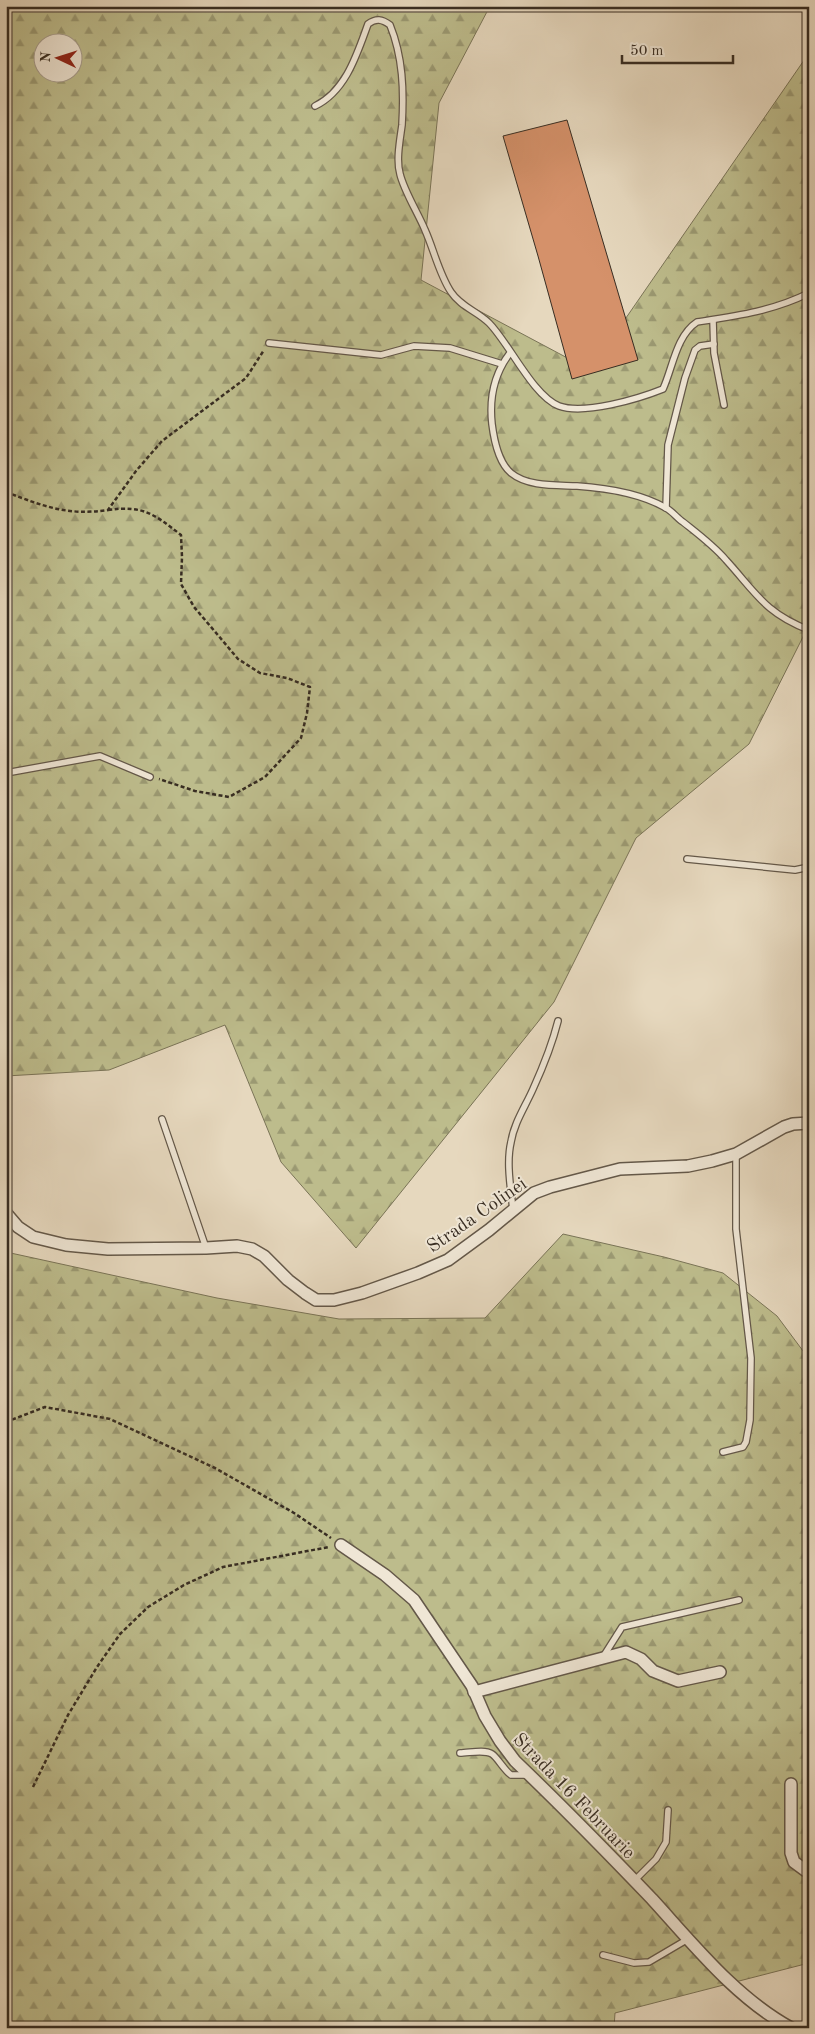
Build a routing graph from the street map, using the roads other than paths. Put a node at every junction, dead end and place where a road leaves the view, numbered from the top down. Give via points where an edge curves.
1 (315, 106) dead end
2 (809, 293) edge
3 (713, 320) junction
4 (269, 343) road end
5 (714, 344) junction
6 (510, 353) junction
7 (502, 364) junction
8 (724, 405) dead end
9 (666, 508) junction
10 (809, 630) edge
11 (6, 773) edge
12 (150, 777) road end
13 (687, 859) dead end
14 (809, 867) edge
15 (558, 1021) dead end
16 (162, 1119) dead end
17 (809, 1123) edge
18 (736, 1154) junction
19 (513, 1211) junction
20 (6, 1213) edge
21 (206, 1248) junction
22 (723, 1452) dead end
23 (341, 1545) road end
24 (739, 1600) dead end
25 (602, 1658) junction
26 (720, 1672) dead end
27 (474, 1692) junction
28 (460, 1754) dead end
29 (529, 1775) junction
30 (791, 1784) dead end
31 (668, 1810) dead end
32 (809, 1873) edge
33 (634, 1881) junction
34 (688, 1939) junction
35 (603, 1954) dead end
36 (792, 2028) edge

1 - 6 lane via 332,94 343,80 353,64 368,24 379,20 390,25 399,53 403,91 399,174 452,294 460,304 489,323
2 - 3 lane via 786,304
3 - 5 lane
3 - 6 lane via 697,322 689,328 678,346 663,389 595,406 576,408 553,403
4 - 7 lane via 381,354 414,346 450,348
5 - 8 lane
5 - 9 lane via 695,350 685,378 668,445
6 - 7 lane
7 - 9 lane via 494,382 492,423 494,441 502,462 511,473 542,484 612,490
9 - 10 lane via 725,558 766,606 788,622
11 - 12 lane via 100,756
13 - 14 lane via 795,870
15 - 19 lane via 552,1046 510,1143
16 - 21 lane
17 - 18 street, Strada Colinei via 784,1127
18 - 19 street, Strada Colinei via 688,1166 620,1169 577,1179 534,1193
18 - 22 lane via 736,1229 749,1340 750,1420 743,1447
19 - 21 street, Strada Colinei via 448,1260 362,1293 334,1300 316,1300 304,1294 264,1256 252,1249 237,1246
20 - 21 street, Strada Colinei via 33,1237 66,1245 108,1249
23 - 27 street, Strada 16 Februarie via 414,1600 451,1652
24 - 25 lane via 622,1628
25 - 26 street via 626,1652 641,1658 654,1671 678,1680
25 - 27 street
27 - 29 street, Strada 16 Februarie via 500,1741
28 - 29 lane via 493,1754 511,1775
29 - 33 street, Strada 16 Februarie
30 - 32 street via 791,1853 794,1862
31 - 33 lane via 666,1842 656,1859
33 - 34 street, Strada 16 Februarie
34 - 35 lane via 649,1962 634,1963
34 - 36 street, Strada 16 Februarie via 752,2001

